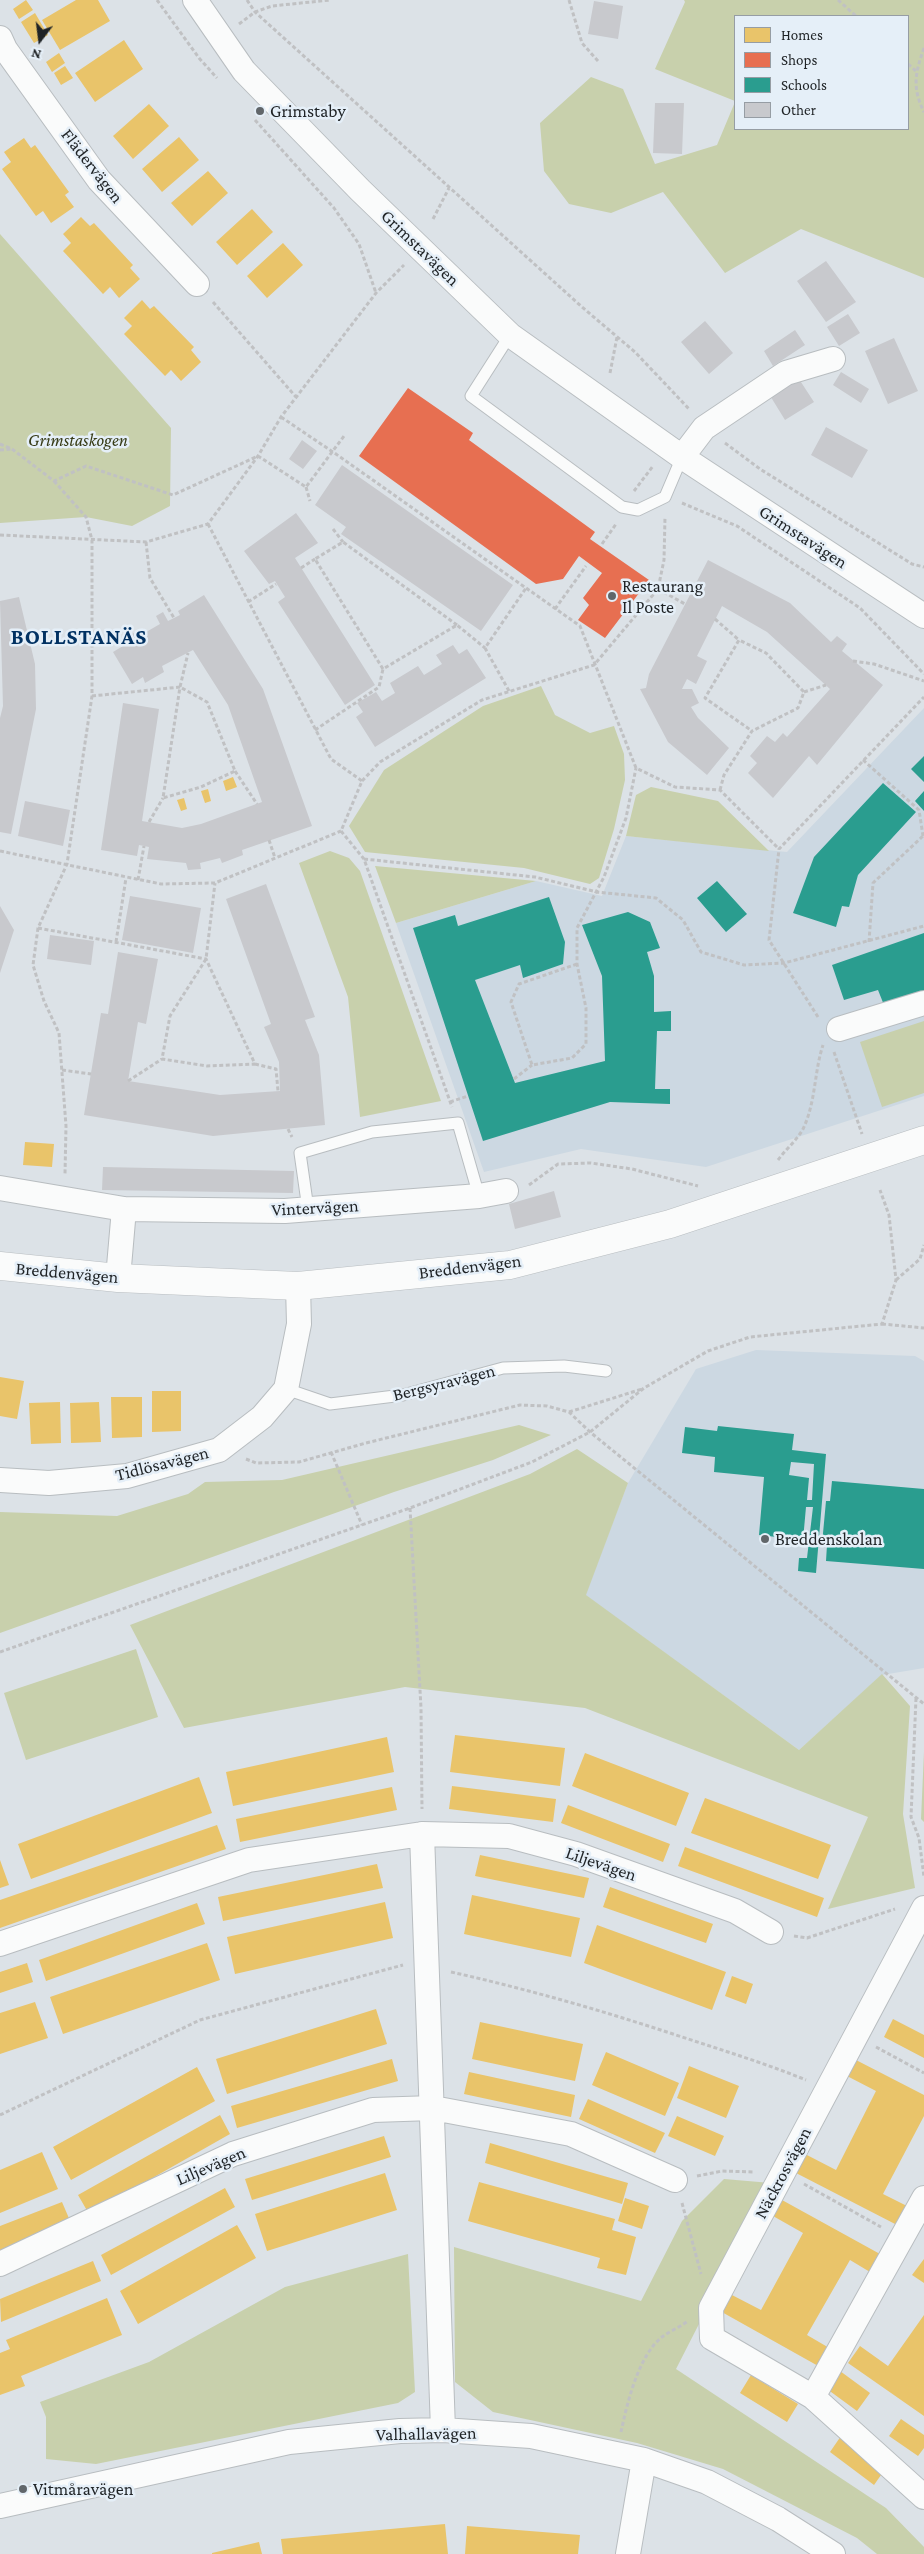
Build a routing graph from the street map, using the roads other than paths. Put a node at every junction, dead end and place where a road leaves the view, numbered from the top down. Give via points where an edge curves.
1 (195, 0) edge
2 (0, 38) edge
3 (198, 284) road end
4 (510, 335) junction
5 (833, 360) dead end
6 (682, 457) junction
7 (924, 616) edge
8 (924, 1003) edge
9 (830, 1036) road end
10 (924, 1140) edge
11 (0, 1188) edge
12 (506, 1191) road end
13 (479, 1196) junction
14 (124, 1209) junction
15 (308, 1209) junction
16 (0, 1266) edge
17 (118, 1278) junction
18 (298, 1286) junction
19 (606, 1372) dead end
20 (286, 1389) junction
21 (0, 1480) edge
22 (422, 1834) junction
23 (924, 1908) edge
24 (771, 1932) road end
25 (0, 1944) edge
26 (433, 2108) junction
27 (675, 2180) road end
28 (924, 2198) edge
29 (0, 2264) edge
30 (813, 2397) junction
31 (443, 2430) junction
32 (644, 2460) junction
33 (920, 2484) edge
34 (0, 2506) edge
35 (628, 2554) edge
36 (833, 2554) edge

1 - 4 street, Grimstavägen via 244,71 360,190
2 - 3 street, Flädervägen via 99,180
4 - 6 street, Grimstavägen
4 - 6 lane via 471,396 622,507 638,510 665,497
5 - 6 street via 786,373 704,428
6 - 7 street, Grimstavägen
8 - 9 street
10 - 18 street, Breddenvägen via 670,1224 510,1265
11 - 14 street, Vintervägen
12 - 13 street, Vintervägen
13 - 15 street, Vintervägen
13 - 15 lane via 458,1123 372,1132 300,1153
14 - 15 street, Vintervägen
14 - 17 street
16 - 17 street, Breddenvägen
17 - 18 street, Breddenvägen
18 - 20 street, Tidlösavägen via 299,1324
19 - 20 lane, Bergsyravägen via 564,1366 503,1368 403,1395 330,1404
20 - 21 street, Tidlösavägen via 262,1417 219,1450 127,1476 49,1483
22 - 24 street, Liljevägen via 509,1836 576,1854 735,1911
22 - 25 street, Liljevägen via 249,1860
22 - 26 street
23 - 30 street, Näckrosvägen via 711,2308 712,2338
26 - 27 street, Liljevägen via 571,2134
26 - 29 street, Liljevägen via 373,2110 232,2154
26 - 31 street
28 - 30 street
30 - 33 street, Näckrosvägen
31 - 32 street, Valhallavägen via 531,2436
31 - 34 street, Valhallavägen via 289,2442
32 - 35 street
32 - 36 street, Valhallavägen via 707,2482 778,2519

